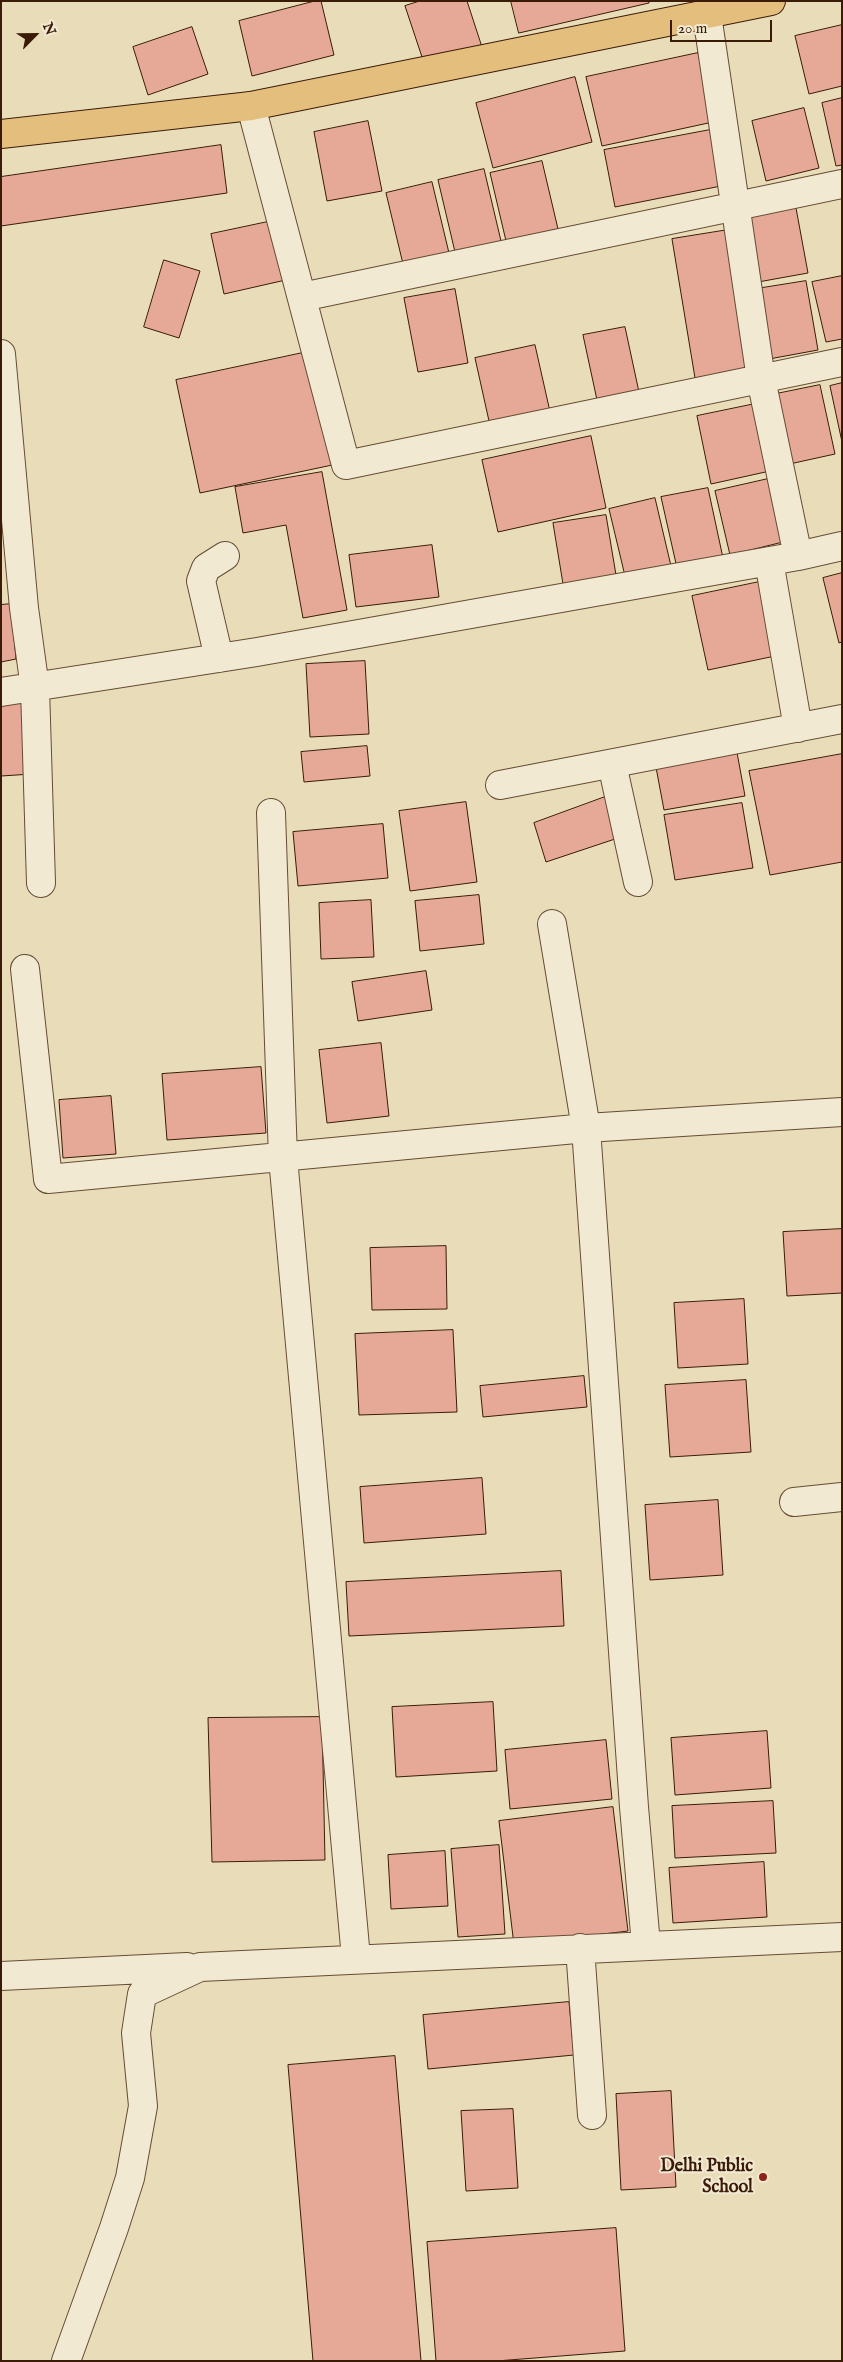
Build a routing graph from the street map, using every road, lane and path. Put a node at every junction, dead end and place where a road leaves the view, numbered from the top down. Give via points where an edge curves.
1 (771, 1) edge
2 (707, 16) junction
3 (251, 106) junction
4 (1, 134) edge
5 (842, 184) edge
6 (734, 207) junction
7 (302, 298) junction
8 (842, 362) edge
9 (2, 364) edge
10 (761, 379) junction
11 (842, 546) edge
12 (225, 556) dead end
13 (798, 556) junction
14 (769, 562) junction
15 (219, 658) junction
16 (35, 688) junction
17 (1, 692) edge
18 (842, 719) edge
19 (798, 728) junction
20 (612, 764) junction
21 (500, 785) dead end
22 (271, 813) dead end
23 (638, 882) dead end
24 (41, 883) dead end
25 (552, 924) dead end
26 (25, 969) dead end
27 (842, 1112) edge
28 (586, 1128) junction
29 (283, 1158) junction
30 (842, 1497) edge
31 (794, 1502) dead end
32 (842, 1937) edge
33 (646, 1945) junction
34 (580, 1948) junction
35 (356, 1958) junction
36 (216, 1966) junction
37 (1, 1976) edge
38 (592, 2115) dead end
39 (66, 2361) edge

1 - 2 main road
2 - 3 main road
2 - 6 street
3 - 4 main road
3 - 7 street
5 - 6 street
6 - 7 street
6 - 10 street
7 - 10 street via 346,465
8 - 10 street
9 - 16 street via 24,608
10 - 13 street
11 - 13 street
12 - 15 street via 206,568 201,581
13 - 14 street
14 - 15 street
14 - 19 street
15 - 16 street
16 - 17 street
16 - 24 street
18 - 19 street
19 - 20 street
20 - 21 street
20 - 23 street
22 - 29 street
25 - 28 street
26 - 29 street via 48,1179
27 - 28 street
28 - 29 street
28 - 33 street
29 - 35 street
30 - 31 street
32 - 33 street
33 - 34 street
34 - 35 street
34 - 38 street
35 - 36 street
36 - 37 street
36 - 39 street via 200,1967 142,1994 136,2033 143,2106 130,2178

